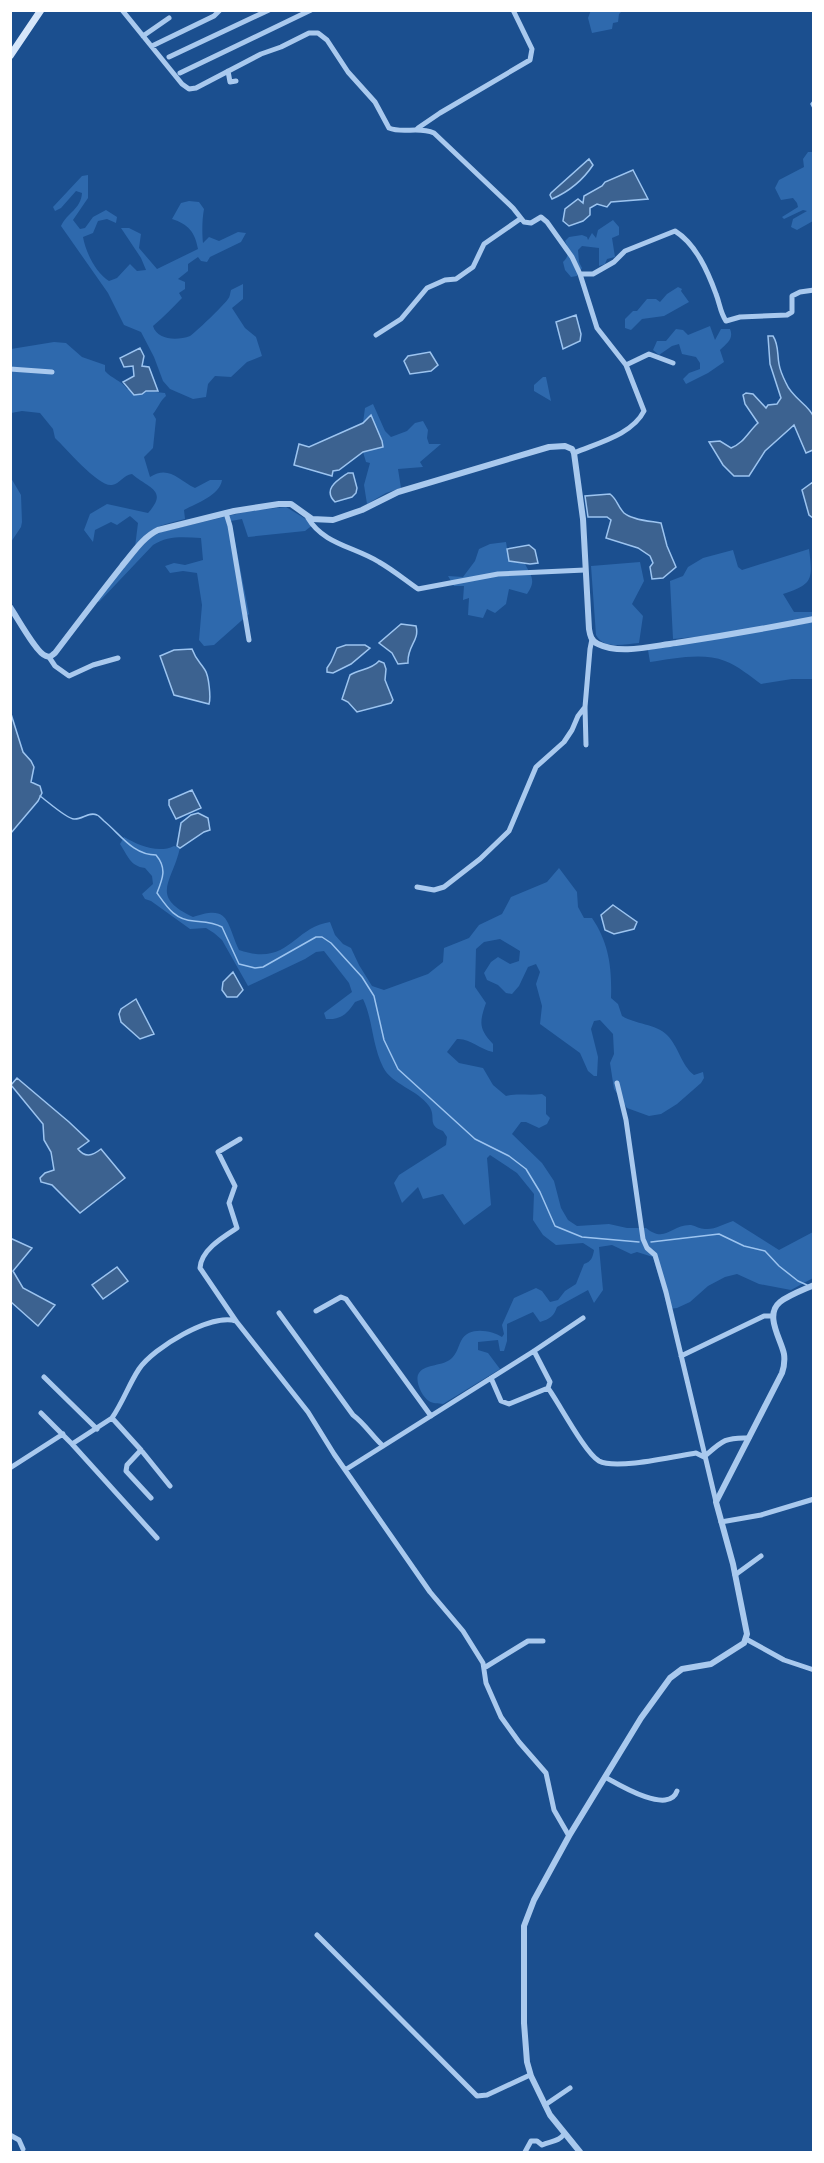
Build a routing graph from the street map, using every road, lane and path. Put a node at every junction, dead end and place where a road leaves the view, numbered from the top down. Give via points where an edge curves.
1 (41, 10) edge
2 (122, 10) edge
3 (220, 10) edge
4 (269, 10) edge
5 (311, 10) edge
6 (513, 10) edge
7 (300, 13) edge
8 (169, 18) dead end
9 (143, 36) junction
10 (152, 46) junction
11 (10, 56) edge
12 (169, 57) dead end
13 (228, 71) junction
14 (180, 73) dead end
15 (236, 81) dead end
16 (418, 128) junction
17 (520, 219) junction
18 (580, 274) junction
19 (813, 291) edge
20 (376, 335) dead end
21 (673, 363) dead end
22 (626, 365) junction
23 (10, 369) edge
24 (52, 372) dead end
25 (574, 453) junction
26 (226, 513) junction
27 (308, 518) junction
28 (585, 570) junction
29 (10, 608) edge
30 (813, 619) edge
31 (592, 639) junction
32 (249, 640) dead end
33 (49, 657) junction
34 (118, 658) dead end
35 (585, 707) junction
36 (586, 745) dead end
37 (417, 887) dead end
38 (617, 1083) dead end
39 (240, 1140) dead end
40 (813, 1285) edge
41 (316, 1311) dead end
42 (279, 1313) dead end
43 (772, 1316) junction
44 (583, 1317) dead end
45 (236, 1321) junction
46 (534, 1351) junction
47 (681, 1356) junction
48 (44, 1377) dead end
49 (491, 1378) junction
50 (548, 1388) junction
51 (41, 1413) dead end
52 (431, 1416) junction
53 (112, 1418) junction
54 (97, 1429) junction
55 (63, 1434) junction
56 (749, 1438) junction
57 (72, 1444) junction
58 (383, 1446) junction
59 (141, 1450) junction
60 (704, 1457) junction
61 (10, 1468) edge
62 (345, 1470) junction
63 (170, 1486) dead end
64 (151, 1498) dead end
65 (813, 1499) edge
66 (716, 1502) junction
67 (721, 1522) junction
68 (157, 1538) dead end
69 (760, 1556) dead end
70 (735, 1575) junction
71 (746, 1639) junction
72 (543, 1641) dead end
73 (484, 1668) junction
74 (813, 1670) edge
75 (605, 1777) junction
76 (677, 1791) dead end
77 (569, 1836) junction
78 (317, 1935) dead end
79 (530, 2075) junction
80 (570, 2088) dead end
81 (545, 2105) junction
82 (564, 2134) junction
83 (10, 2135) edge
84 (23, 2149) dead end
85 (525, 2152) edge
86 (580, 2152) edge

1 - 11 main road
2 - 9 street
3 - 10 street
4 - 12 street
5 - 7 street
6 - 16 street via 532,49 530,60
7 - 14 street
8 - 9 street
9 - 10 street
10 - 13 street via 187,88 196,88
13 - 15 street via 230,82
13 - 16 street via 316,32 325,38 372,99 389,128
16 - 17 street via 434,133
17 - 18 street via 528,224 543,218
17 - 20 street via 484,244 473,267 456,279 427,288 401,319
18 - 19 street via 593,274 624,251 675,231 700,259 726,321 787,315 792,312 792,296
18 - 22 street via 597,328
21 - 22 street via 649,354
22 - 25 street via 641,401 642,414 627,430
23 - 24 street
25 - 27 street via 565,447 549,447 398,492 339,518
25 - 28 street
26 - 27 street via 288,504
26 - 32 street
26 - 33 street via 150,535
27 - 28 street via 322,535 380,562 418,589 507,573
28 - 31 street
29 - 33 street via 39,650
30 - 31 street via 729,636 637,648 612,648
31 - 35 street
33 - 34 street via 69,676
35 - 36 street
35 - 37 street via 564,742 536,767 509,831 444,887
38 - 47 street via 643,1239 655,1255
39 - 45 street via 218,1152 235,1186 229,1203 237,1228 225,1234 200,1264
40 - 43 street via 778,1303
41 - 52 street via 341,1297 346,1299
42 - 58 street via 353,1414
43 - 47 street via 764,1316
43 - 56 street via 784,1365
44 - 46 street
45 - 53 street via 224,1319 203,1325 152,1354 139,1368
45 - 62 street via 295,1394
46 - 49 street
46 - 50 street via 550,1382
47 - 60 street
48 - 54 street
49 - 50 street via 505,1404
49 - 52 street
50 - 60 street via 599,1461 643,1462 696,1453
51 - 55 street
52 - 58 street
53 - 54 street
53 - 59 street
54 - 57 street
55 - 57 street
55 - 61 street
56 - 60 street via 722,1441
56 - 66 street
57 - 68 street
58 - 62 street
59 - 63 street
59 - 64 street via 126,1471
60 - 66 street
62 - 73 street via 430,1592 460,1626
65 - 67 street
66 - 67 street
67 - 70 street
69 - 70 street
70 - 71 street
71 - 74 street via 784,1660
71 - 75 street via 711,1664 684,1668 674,1674
72 - 73 street via 528,1641
73 - 77 street via 486,1683 501,1717 546,1773 554,1810
75 - 76 street via 630,1792 659,1800 671,1800
75 - 77 street
77 - 79 street via 524,1926 525,2049
78 - 79 street via 477,2096
79 - 81 street
80 - 81 street
81 - 82 street
82 - 85 street via 542,2145 531,2141
82 - 86 street
83 - 84 street via 20,2140

